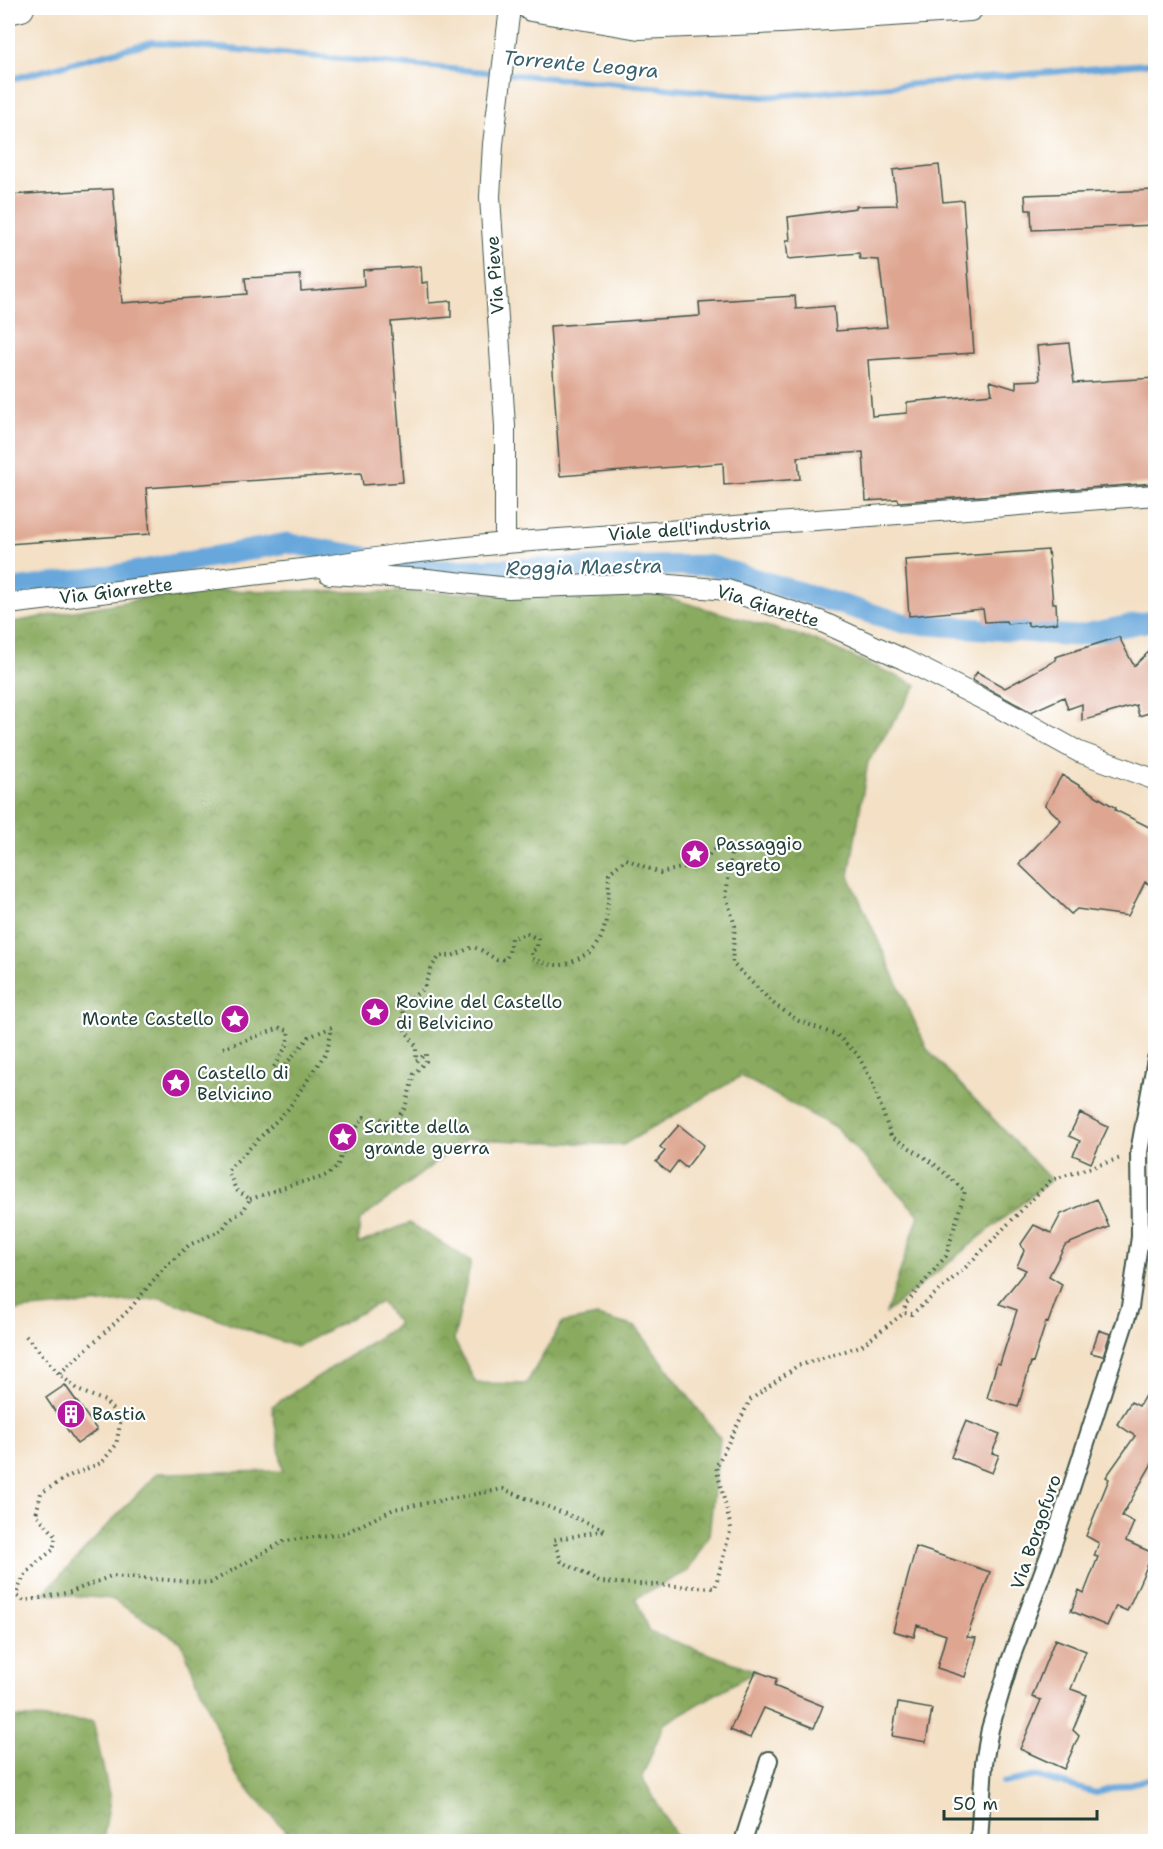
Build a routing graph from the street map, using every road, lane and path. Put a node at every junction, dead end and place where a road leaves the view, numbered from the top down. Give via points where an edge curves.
1 (21, 8) edge
2 (510, 8) edge
3 (531, 8) edge
4 (970, 8) edge
5 (8, 11) edge
6 (1155, 495) edge
7 (506, 543) junction
8 (273, 572) junction
9 (224, 578) joint
10 (8, 604) edge
11 (1155, 780) edge
12 (224, 1047) dead end
13 (1155, 1059) edge
14 (1139, 1152) junction
15 (250, 1199) junction
16 (1140, 1237) junction
17 (1155, 1244) edge
18 (904, 1313) junction
19 (26, 1336) dead end
20 (59, 1374) junction
21 (18, 1585) junction
22 (8, 1590) edge
23 (769, 1760) dead end
24 (744, 1842) edge
25 (979, 1842) edge

1 - 5 main road
2 - 7 street, Via Pieve via 490,197 505,426
3 - 4 main road via 639,26
6 - 7 street, Viale dell'industria
7 - 8 street, Viale dell'industria
8 - 9 street, Viale dell'industria
8 - 11 street, Via Giarette via 427,579 509,588 647,583 727,590 820,621 996,706 1079,752
9 - 10 street, Via Giarrette
12 - 15 path via 280,1028 289,1031 287,1045 274,1067 279,1072 309,1037 332,1027 327,1051 288,1109 228,1170 236,1190
13 - 14 street, Via Borgofuro
14 - 16 street, Via Borgofuro
14 - 18 path via 1051,1180 965,1268 912,1314
15 - 18 path via 327,1174 336,1167 364,1118 394,1122 410,1096 414,1074 426,1061 426,1054 416,1061 416,1046 403,1027 403,1007 424,988 440,956 452,956 473,947 497,960 506,959 511,938 527,934 538,939 532,959 555,966 567,965 593,950 604,928 609,873 626,859 660,873 702,863 724,843 732,847 726,896 735,926 732,963 775,1005 799,1021 837,1035 856,1054 872,1081 891,1136 933,1163 965,1191 946,1256 905,1305
15 - 20 path via 222,1230 189,1245 129,1310
16 - 17 street
16 - 25 street, Via Borgofuro via 1130,1307 990,1729
18 - 21 path via 861,1346 797,1366 750,1400 717,1467 731,1528 715,1588 599,1582 561,1561 554,1540 606,1530 503,1489 394,1509 345,1533 284,1541 210,1582 111,1576 71,1592 24,1601 17,1596
19 - 20 path
20 - 21 path via 80,1391 105,1401 121,1419 116,1445 101,1463 41,1492 36,1514 56,1536 53,1550
21 - 22 path
23 - 24 street

